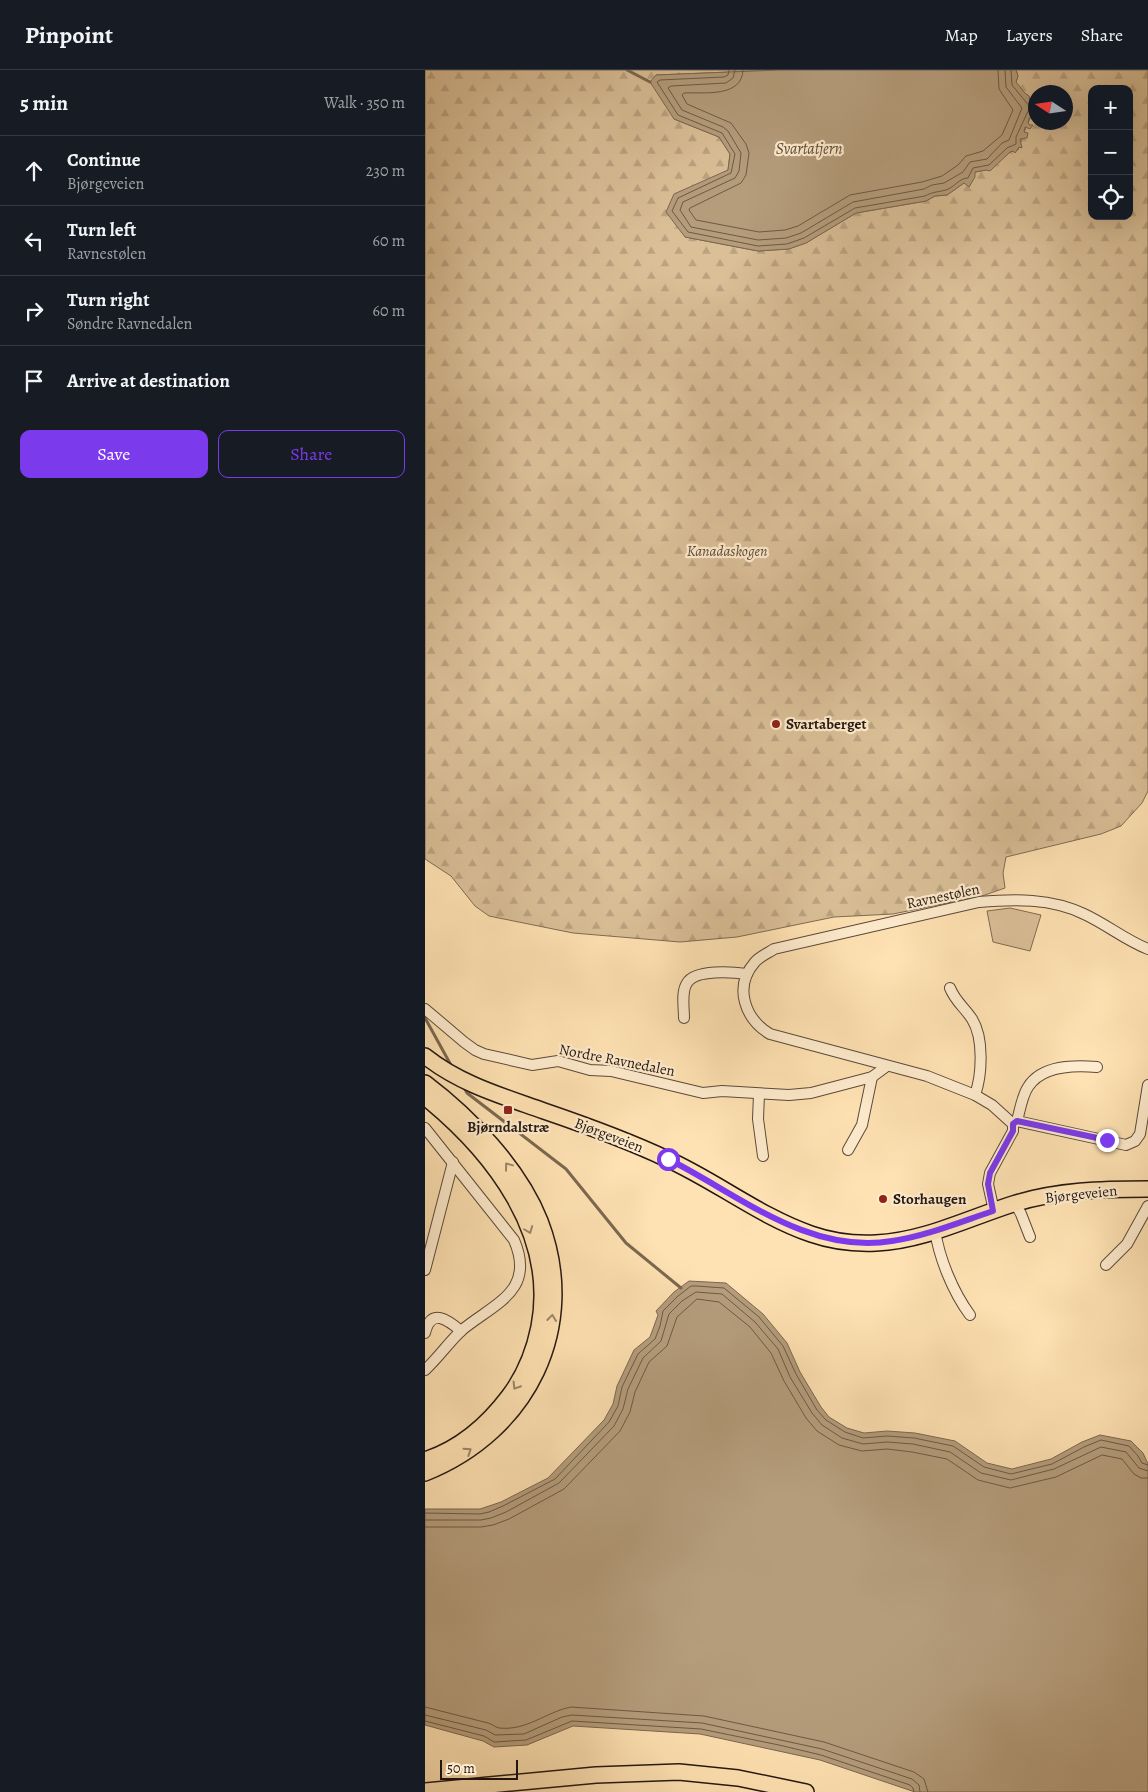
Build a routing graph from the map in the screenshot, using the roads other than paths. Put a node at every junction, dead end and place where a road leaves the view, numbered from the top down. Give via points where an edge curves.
1 (1148, 949) edge
2 (747, 974) junction
3 (950, 988) dead end
4 (425, 1009) edge
5 (684, 1018) dead end
6 (425, 1056) edge
7 (887, 1066) junction
8 (1097, 1067) dead end
9 (872, 1077) junction
10 (425, 1082) edge
11 (1148, 1084) edge
12 (759, 1094) junction
13 (975, 1095) junction
14 (425, 1097) edge
15 (1015, 1122) junction
16 (425, 1128) edge
17 (848, 1150) dead end
18 (763, 1156) dead end
19 (453, 1162) junction
20 (1148, 1190) edge
21 (1015, 1203) junction
22 (1148, 1206) edge
23 (993, 1211) junction
24 (935, 1230) junction
25 (1030, 1237) dead end
26 (1107, 1265) dead end
27 (425, 1270) edge
28 (970, 1315) dead end
29 (461, 1331) junction
30 (425, 1333) edge
31 (425, 1370) edge
32 (425, 1460) edge
33 (425, 1473) edge
34 (429, 1789) edge
35 (806, 1792) edge

1 - 2 street, Ravnestølen via 1084,914 1064,907 1012,899 979,902 774,949 756,961
2 - 5 street via 730,971 692,977 684,990
2 - 7 street via 744,1000 749,1015 759,1028
3 - 13 street via 953,997 973,1020 979,1036 981,1069
4 - 12 street, Nordre Ravnedalen via 464,1042 484,1054 532,1065 558,1061 703,1093
6 - 24 main road, Bjørgeveien via 473,1086 668,1159 810,1234 826,1239 876,1243
7 - 9 street, Nordre Ravnedalen
7 - 13 street via 927,1076
8 - 15 street via 1073,1065 1034,1080 1027,1088
9 - 12 street, Nordre Ravnedalen via 811,1093
9 - 17 street via 862,1125
33 -> 10 main road via 471,1449 497,1428 519,1403 541,1364 547,1346 554,1292 545,1234 523,1188 485,1138
11 - 15 street via 1140,1134 1126,1145
12 - 18 street via 758,1119
13 - 15 street
14 -> 32 main road via 475,1143 514,1196 536,1248 543,1295 531,1358 511,1393 489,1420 471,1435 447,1451
15 - 23 street via 990,1173 988,1184
16 - 19 street
19 - 27 street
19 - 29 street via 513,1240 521,1267 512,1290
20 - 21 main road, Bjørgeveien via 1077,1192
21 - 23 main road, Bjørgeveien
21 - 25 street
22 - 26 street via 1127,1244
23 - 24 main road, Bjørgeveien
24 - 28 street via 953,1287
29 - 30 street via 441,1317 427,1325
29 - 31 street
34 - 35 main road via 596,1775 679,1772 737,1778

